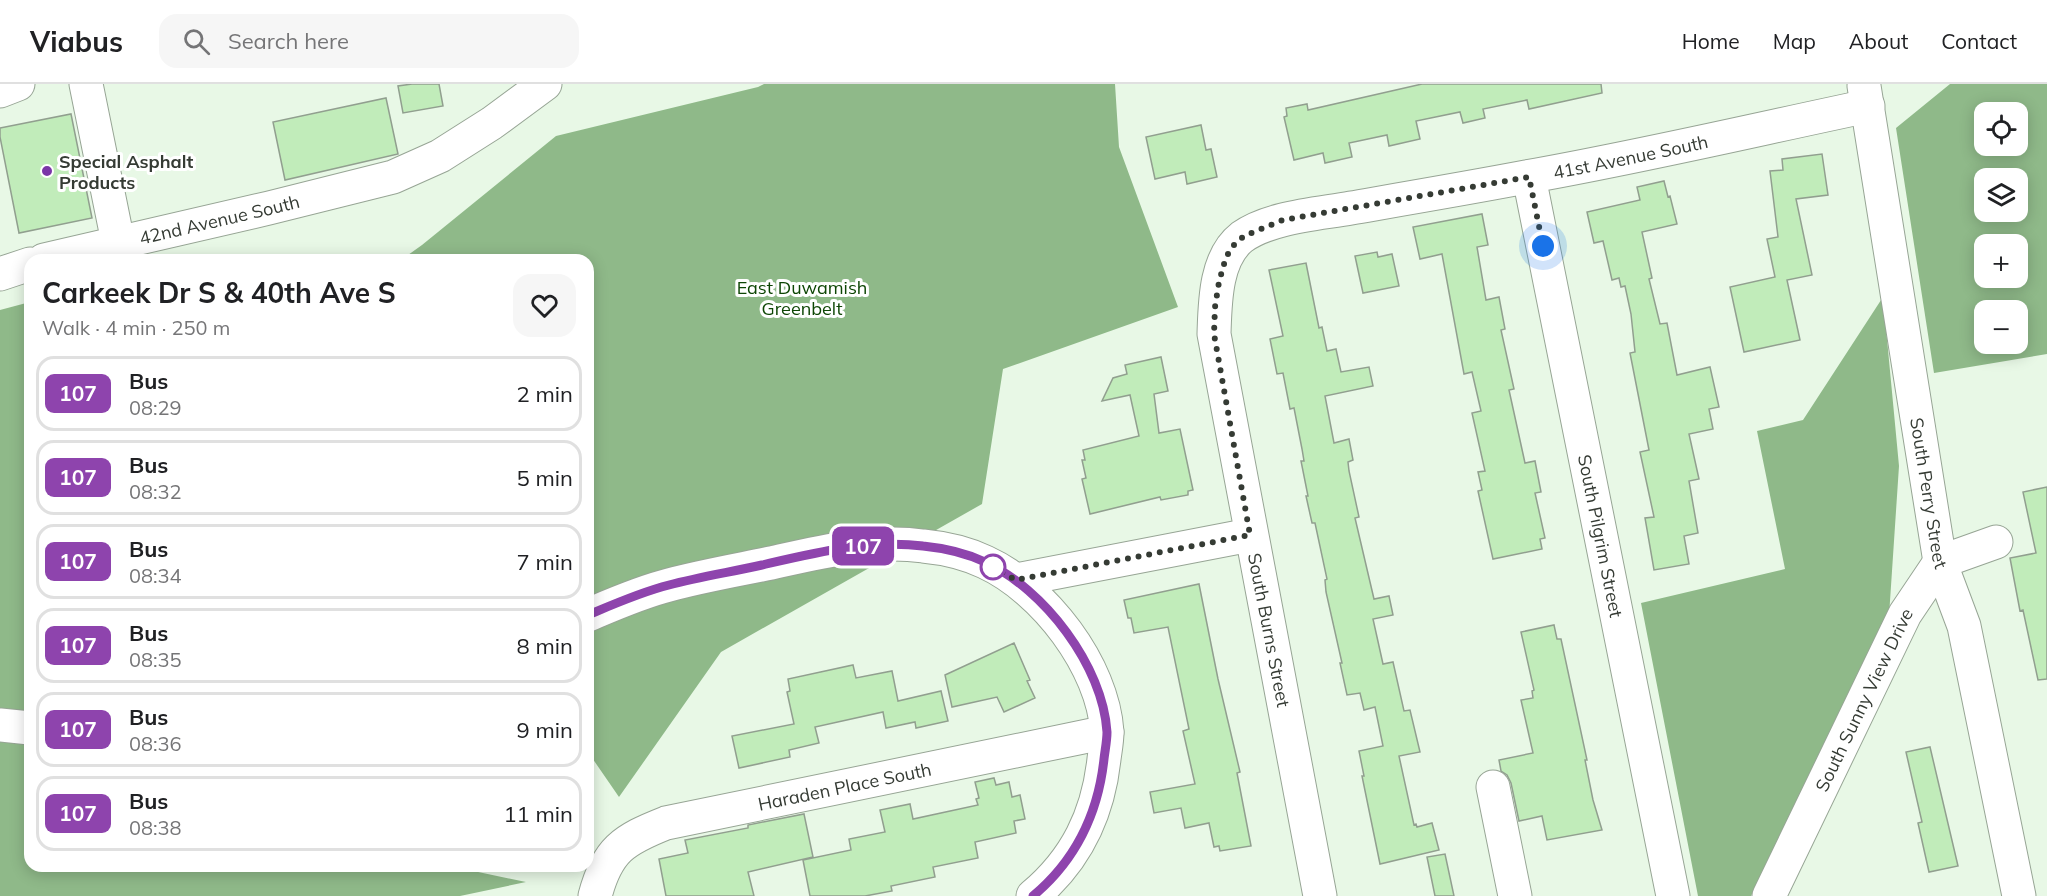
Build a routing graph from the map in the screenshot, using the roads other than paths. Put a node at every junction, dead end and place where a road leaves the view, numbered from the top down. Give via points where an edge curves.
1 (18, 84) edge
2 (86, 84) edge
3 (545, 84) edge
4 (0, 91) edge
5 (1866, 95) edge
6 (1529, 177) junction
7 (118, 243) junction
8 (70, 254) edge
9 (1226, 257) joint
10 (24, 266) edge
11 (0, 273) edge
12 (1250, 535) junction
13 (1995, 542) dead end
14 (1940, 562) junction
15 (1016, 580) junction
16 (594, 613) edge
17 (0, 725) edge
18 (24, 727) edge
19 (1107, 732) junction
20 (1493, 787) dead end
21 (597, 885) edge
22 (1033, 896) edge
23 (1320, 896) edge
24 (1515, 896) edge
25 (1673, 896) edge
26 (1769, 896) edge
27 (2019, 896) edge

1 - 4 street
2 - 7 street
3 - 7 street, 42nd Avenue South via 440,156 393,177
5 - 6 street, 41st Avenue South
5 - 14 street, South Perry Street
6 - 9 street, 41st Avenue South via 1283,220 1244,236
6 - 25 street, South Pilgrim Street
7 - 8 street, 42nd Avenue South
9 - 12 street, South Burns Street via 1215,307 1214,334
10 - 11 street
12 - 15 street
12 - 23 street, South Burns Street
13 - 14 street
14 - 26 street, South Sunny View Drive via 1905,614
14 - 27 street, South Perry Street via 1964,626
15 - 16 street via 985,562 954,552 890,544 798,557 668,585
15 - 19 street via 1043,604 1084,660 1100,695
17 - 18 street
19 - 21 street, Haraden Place South via 666,823 624,842 609,858
19 - 22 street via 1096,802 1082,840 1060,871
20 - 24 street

